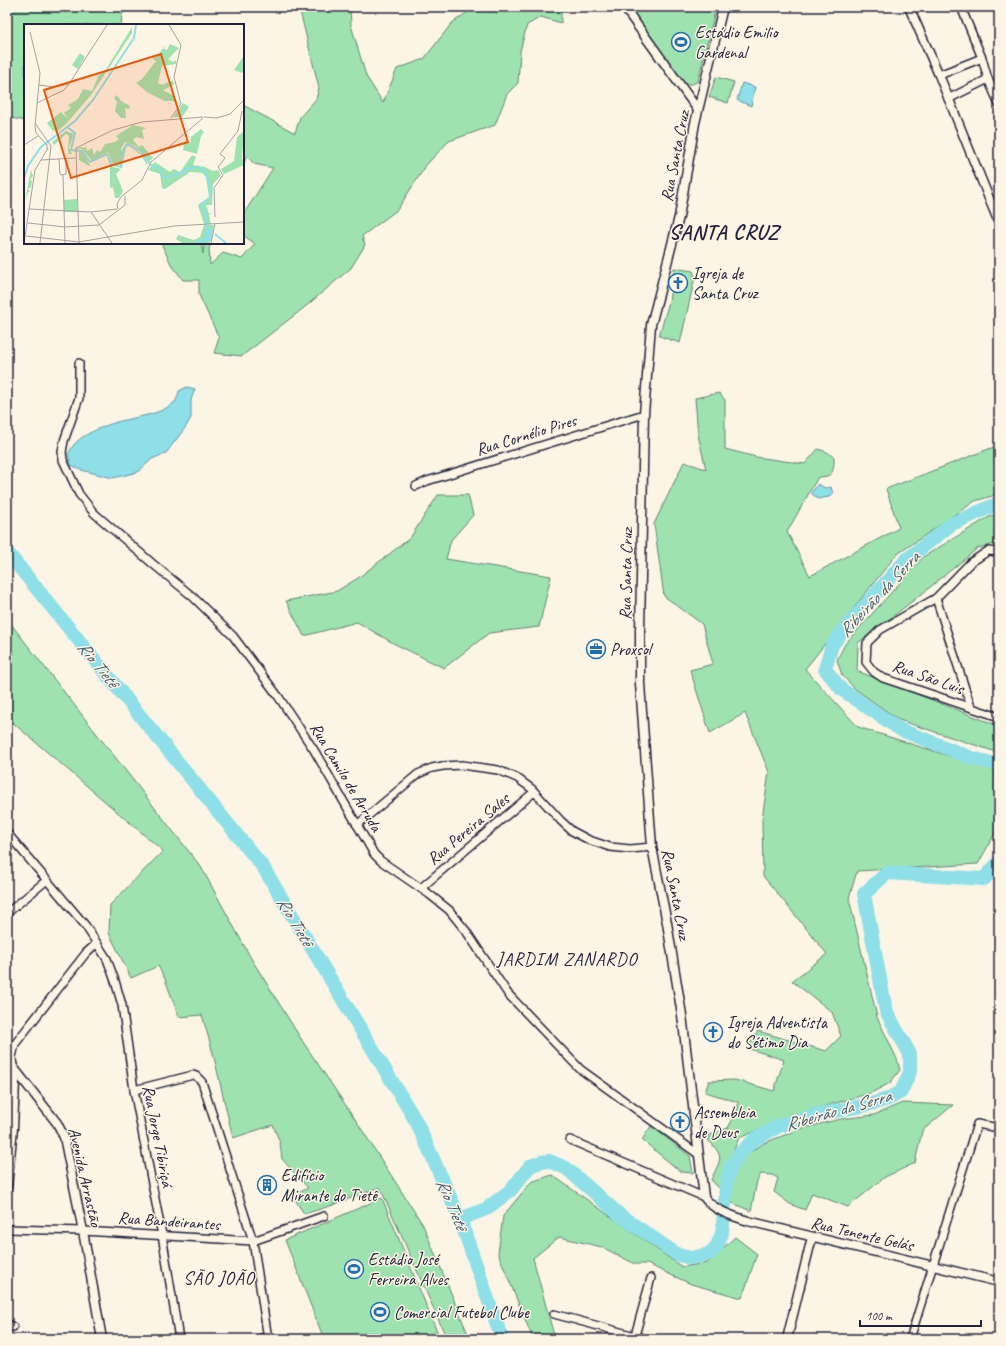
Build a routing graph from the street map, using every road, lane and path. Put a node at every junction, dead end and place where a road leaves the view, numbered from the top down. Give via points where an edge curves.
1 (624, 7) edge
2 (723, 7) edge
3 (909, 7) edge
4 (961, 7) edge
5 (982, 58) junction
6 (939, 75) junction
7 (988, 79) junction
8 (948, 99) junction
9 (999, 104) edge
10 (698, 110) junction
11 (999, 223) edge
12 (79, 364) dead end
13 (644, 414) junction
14 (416, 486) dead end
15 (999, 552) edge
16 (936, 598) junction
17 (971, 707) junction
18 (999, 717) edge
19 (534, 792) junction
20 (357, 825) junction
21 (7, 833) edge
22 (652, 847) junction
23 (47, 880) junction
24 (421, 888) junction
25 (7, 913) edge
26 (97, 943) junction
27 (7, 1060) edge
28 (13, 1067) junction
29 (134, 1090) junction
30 (11, 1097) edge
31 (999, 1128) edge
32 (570, 1140) dead end
33 (698, 1154) junction
34 (7, 1187) edge
35 (704, 1197) junction
36 (324, 1216) dead end
37 (7, 1229) edge
38 (83, 1230) junction
39 (162, 1234) junction
40 (812, 1237) junction
41 (253, 1241) junction
42 (932, 1266) junction
43 (651, 1278) dead end
44 (999, 1282) edge
45 (554, 1314) dead end
46 (268, 1338) edge
47 (635, 1338) edge
48 (102, 1339) edge
49 (179, 1339) edge
50 (259, 1339) edge
51 (646, 1339) edge
52 (787, 1339) edge
53 (910, 1339) edge

1 - 10 street
2 - 10 street, Rua Santa Cruz
3 - 6 street
4 - 5 street
5 - 6 street
5 - 7 street
6 - 8 street
7 - 8 street
7 - 9 street
8 - 11 street
10 - 13 street, Rua Santa Cruz via 679,217 651,325
12 - 20 street, Rua Camilo de Arruda via 79,398 62,452 63,460 80,494 94,513 192,596 233,636 306,738
13 - 14 street, Rua Cornélio Pires
13 - 22 street, Rua Santa Cruz via 640,669
15 - 16 street, Rua São Luis via 988,551 970,562
16 - 17 street
16 - 17 street, Rua São Luis via 880,630 867,643 866,662 883,678
17 - 18 street, Rua São Luis
19 - 20 street via 517,778 498,770 462,765 432,768 418,774
19 - 22 street via 572,831 589,840 610,847
19 - 24 street, Rua Pereira Sales
20 - 24 street, Rua Camilo de Arruda via 381,861
21 - 23 street
22 - 33 street, Rua Santa Cruz via 682,1015
23 - 25 street
23 - 26 street
24 - 33 street, Rua Camilo de Arruda via 449,910 466,930 508,994 580,1069
26 - 28 street via 86,953 15,1044
26 - 29 street, Rua Jorge Tibiriçá via 107,959 122,1005
27 - 28 street, Avenida Arrastão
28 - 30 street via 15,1082
28 - 38 street, Avenida Arrastão via 57,1122 64,1137
29 - 39 street, Rua Jorge Tibiriçá
29 - 41 street via 192,1075 202,1082
30 - 34 street via 12,1148
31 - 42 street via 977,1124
32 - 35 street
33 - 35 street, Rua Santa Cruz
35 - 40 street, Rua Tenente Gelás via 719,1210 748,1222
36 - 41 street, Rua Bandeirantes
37 - 38 street, Rua Bandeirantes
38 - 39 street, Rua Bandeirantes
38 - 48 street, Avenida Arrastão
39 - 41 street, Rua Bandeirantes
39 - 49 street, Rua Jorge Tibiriçá
40 - 42 street, Rua Tenente Gelás
40 - 52 street
41 - 46 street
42 - 44 street, Rua Tenente Gelás
42 - 53 street
43 - 47 street
45 - 47 street
46 - 50 street
47 - 51 street

